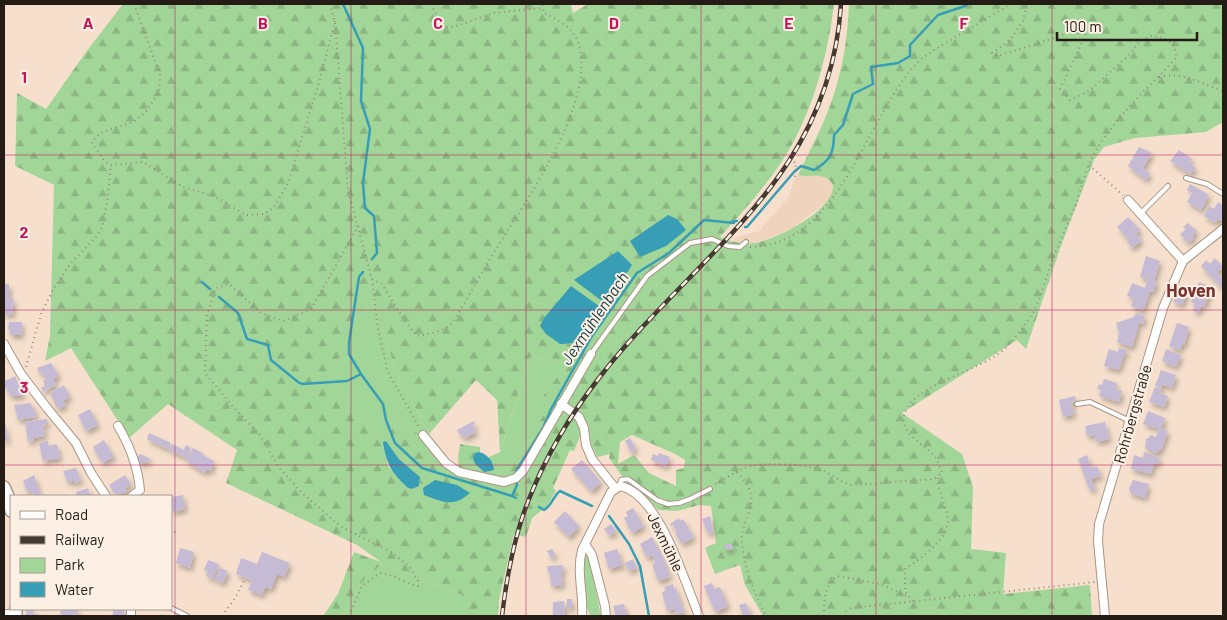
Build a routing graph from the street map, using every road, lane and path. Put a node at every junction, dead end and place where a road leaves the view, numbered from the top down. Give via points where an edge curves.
1 (134, 4) edge
2 (329, 4) edge
3 (431, 4) edge
4 (542, 4) edge
5 (1010, 4) edge
6 (1027, 4) edge
7 (542, 8) junction
8 (335, 21) junction
9 (1158, 77) junction
10 (1223, 91) edge
11 (795, 162) dead end
12 (1089, 164) junction
13 (111, 165) junction
14 (795, 178) dead end
15 (1186, 178) dead end
16 (1168, 186) dead end
17 (1223, 194) edge
18 (1128, 200) joint
19 (1141, 213) junction
20 (358, 225) junction
21 (1223, 229) edge
22 (746, 242) dead end
23 (740, 246) junction
24 (1183, 261) junction
25 (372, 279) junction
26 (4, 344) edge
27 (591, 354) joint
28 (22, 374) junction
29 (561, 404) junction
30 (1077, 404) dead end
31 (1130, 421) junction
32 (118, 426) dead end
33 (423, 435) joint
34 (736, 472) junction
35 (938, 477) junction
36 (4, 487) edge
37 (618, 487) junction
38 (710, 489) joint
39 (105, 495) edge
40 (133, 495) edge
41 (10, 506) edge
42 (172, 529) edge
43 (178, 535) dead end
44 (584, 544) junction
45 (244, 579) dead end
46 (1102, 581) junction
47 (910, 598) junction
48 (914, 602) junction
49 (172, 608) edge
50 (16, 613) edge
51 (4, 614) edge
52 (187, 616) edge
53 (222, 616) edge
54 (349, 616) edge
55 (582, 616) edge
56 (606, 616) edge
57 (699, 616) edge
58 (766, 616) edge
59 (824, 616) edge
60 (844, 616) edge
61 (1105, 616) edge

1 - 13 path via 160,75 159,92 145,114 133,122 100,133 92,142 104,161
2 - 8 path
3 - 7 path via 442,27 454,27 493,13
4 - 7 path
5 - 23 path via 919,61 907,74 839,190 824,208 783,240 760,246
6 - 9 path via 1023,21 1010,40 992,53 998,56 1086,25 1086,34 1060,89 1070,100 1089,91 1141,40 1151,36 1174,44 1177,56
7 - 25 path via 576,37 580,48 580,84 573,111 546,167 452,323 441,330 417,336 382,284
8 - 13 path via 288,183 274,207 264,214 246,215 214,196 183,187 143,162
8 - 20 path via 348,191
9 - 10 path via 1187,77
9 - 12 path via 1115,122
11 - 14 path
12 - 18 path
12 - 35 path via 1030,318 1000,352 926,390 907,408 908,433 936,457 942,473
13 - 28 path via 102,228 54,288 41,314 28,364
15 - 17 lane via 1207,184
16 - 19 lane
18 - 19 street
19 - 24 street
20 - 25 path
20 - 54 path via 311,309 283,321 261,313 229,284 216,288 207,316 205,373 260,435 278,466 300,491 340,526 391,552 409,566 418,580 418,586 391,574 380,573 362,586
21 - 24 street, Rohrbergstraße
22 - 23 lane
23 - 27 lane via 728,246 712,239 690,243 647,276
24 - 31 street, Rohrbergstraße via 1163,308
25 - 33 path via 378,329 388,372
26 - 28 street
27 - 29 street
28 - 39 street via 76,443
29 - 33 street via 523,471 516,478 504,482 459,472 446,463
29 - 37 street, Jexmühle via 579,417 592,459
30 - 31 lane via 1090,402
31 - 46 street, Rohrbergstraße via 1099,524
32 - 40 street via 126,438 139,478 140,490
34 - 35 path via 765,464 804,465 852,485
34 - 38 path
34 - 58 path via 744,477 751,504 742,535 748,576
35 - 47 path via 948,517 941,540 905,569 905,592
36 - 41 street
37 - 38 lane via 621,480 628,479 668,504 679,503
37 - 44 street via 611,492
37 - 57 street, Jexmühle via 631,489 652,511 666,535
42 - 43 path
44 - 55 street via 579,560
44 - 56 street via 592,555
45 - 53 path
46 - 48 path
46 - 61 street, Rohrbergstraße
47 - 48 path
47 - 59 path via 880,584 837,576 825,594
48 - 60 path via 851,608
49 - 52 lane
50 - 51 street

